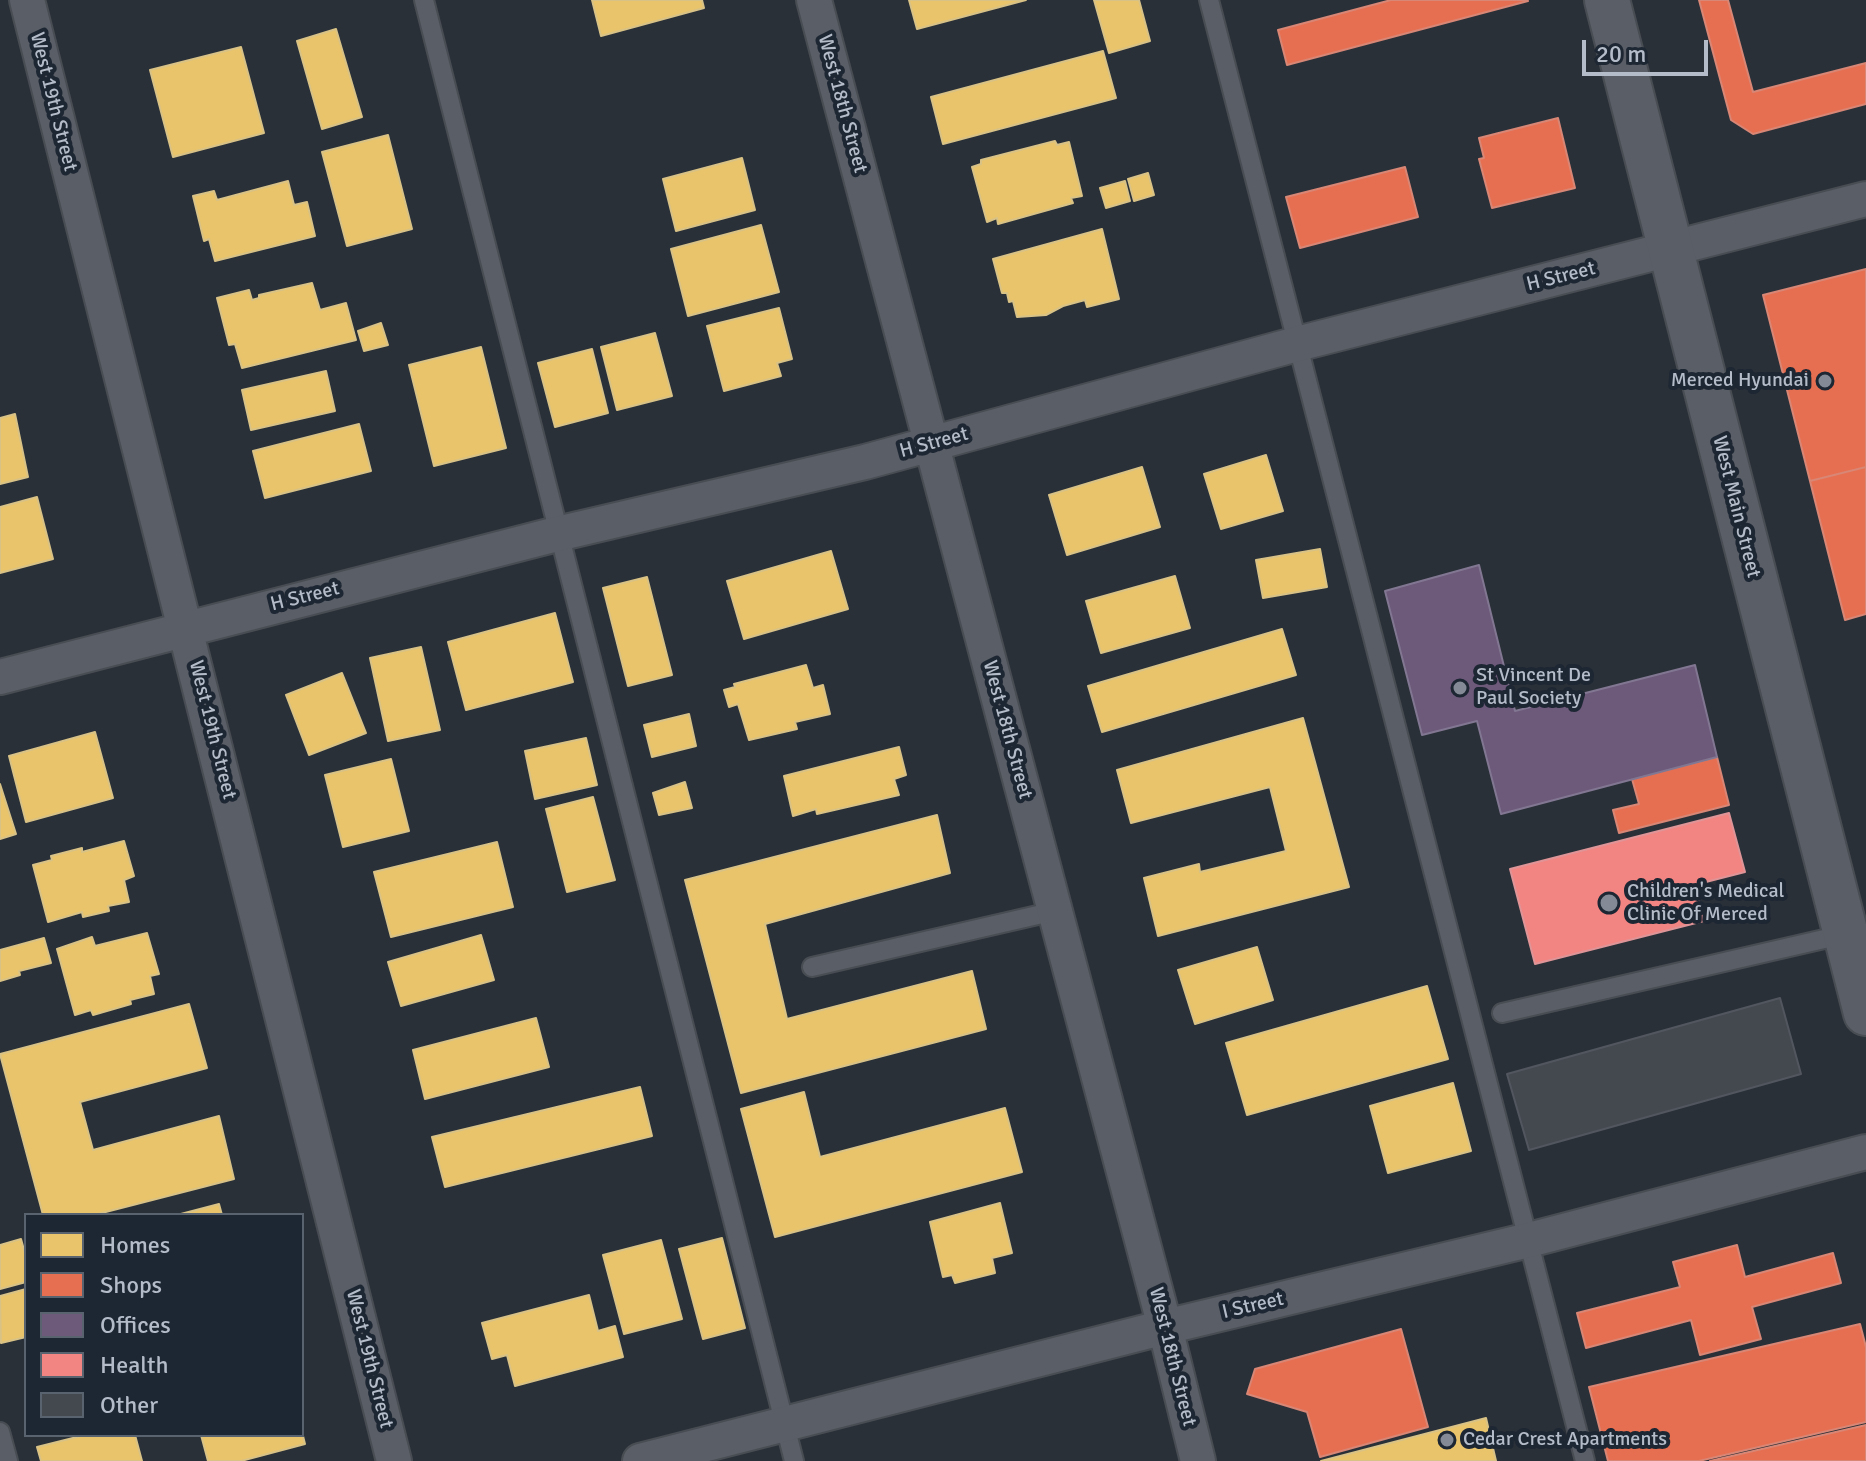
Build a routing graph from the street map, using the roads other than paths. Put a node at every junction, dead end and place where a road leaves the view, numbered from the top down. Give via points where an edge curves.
1 (27, 0) edge
2 (424, 0) edge
3 (814, 0) edge
4 (1209, 0) edge
5 (1607, 0) edge
6 (1866, 199) edge
7 (1670, 249) junction
8 (1297, 344) junction
9 (932, 443) junction
10 (557, 534) junction
11 (187, 627) junction
12 (0, 677) edge
13 (1055, 911) junction
14 (1846, 934) junction
15 (812, 967) dead end
16 (1502, 1013) dead end
17 (1866, 1013) edge
18 (1866, 1152) edge
19 (1529, 1240) junction
20 (1165, 1327) junction
21 (785, 1423) junction
22 (0, 1432) edge
23 (8, 1461) edge
24 (394, 1461) edge
25 (640, 1461) edge
26 (794, 1461) edge
27 (1198, 1461) edge
28 (1585, 1461) edge

1 - 11 street, West 19th Street
2 - 10 lane
3 - 9 street, West 18th Street
4 - 8 lane
5 - 7 street, West Main Street
6 - 7 street, H Street
7 - 8 street, H Street
7 - 14 street, West Main Street
8 - 9 street, H Street
8 - 19 lane
9 - 10 street, H Street
9 - 13 street, West 18th Street
10 - 11 street, H Street
10 - 21 lane
11 - 12 street, H Street
11 - 24 street, West 19th Street
13 - 15 lane
13 - 20 street, West 18th Street
14 - 16 lane
14 - 17 street, West Main Street
18 - 19 street, I Street
19 - 20 street, I Street
19 - 28 lane
20 - 21 street, I Street
20 - 27 street, West 18th Street
21 - 25 street, I Street
21 - 26 lane
22 - 23 lane

